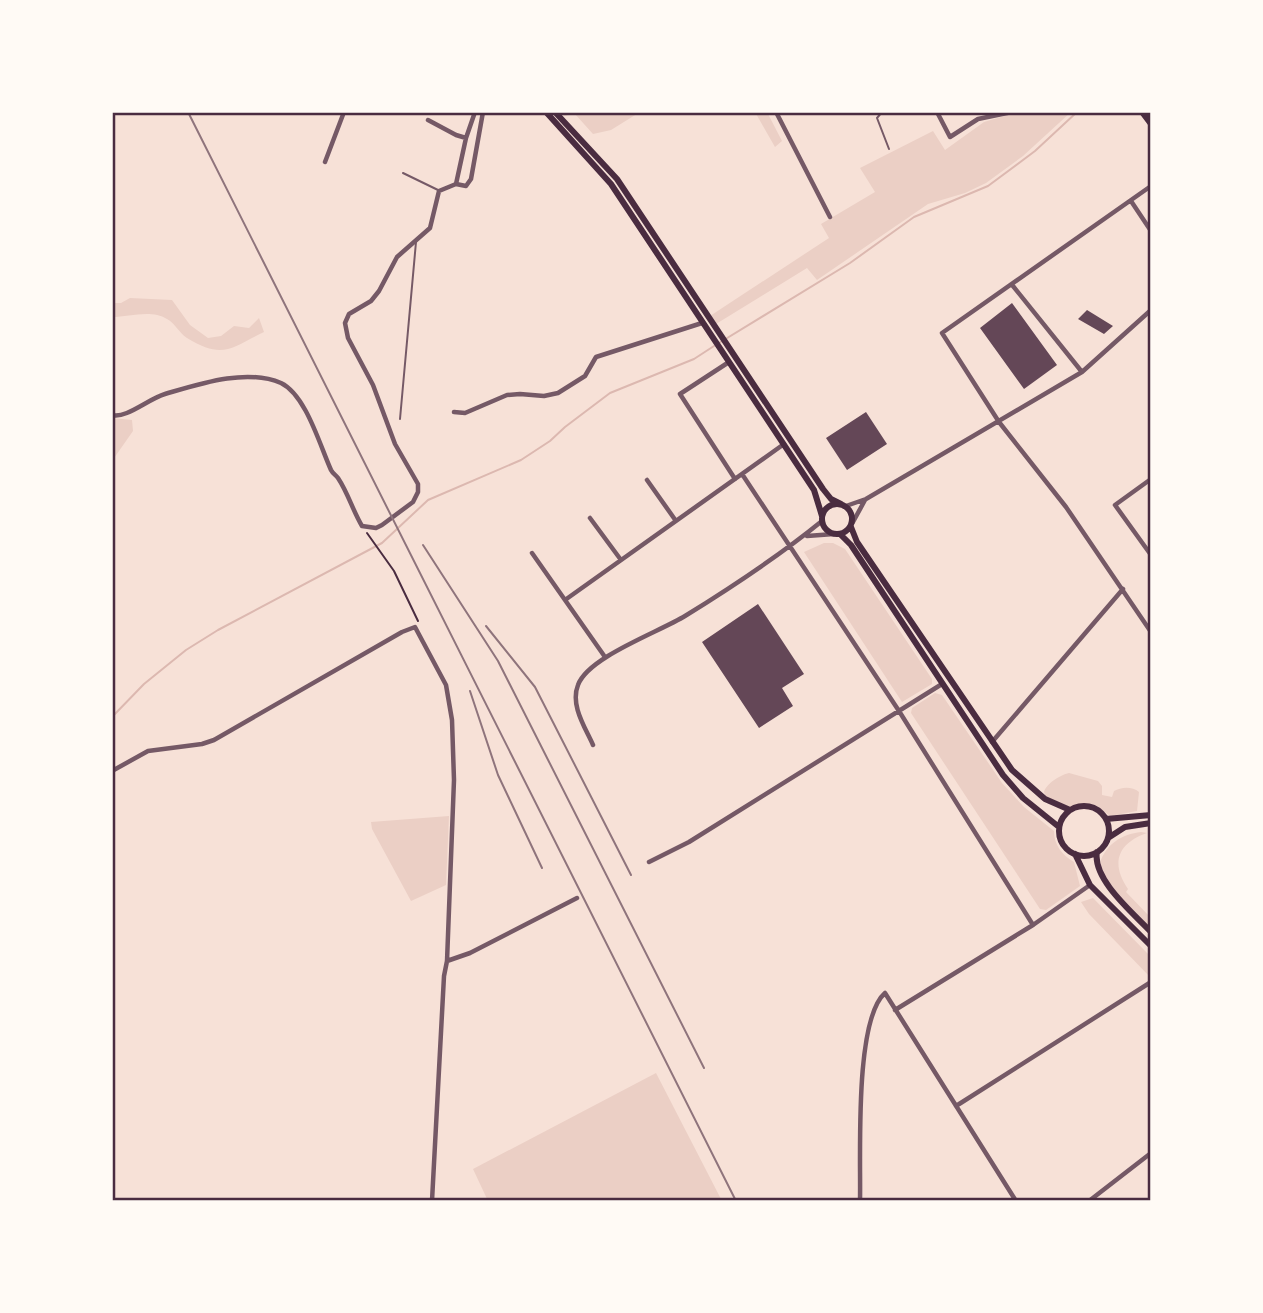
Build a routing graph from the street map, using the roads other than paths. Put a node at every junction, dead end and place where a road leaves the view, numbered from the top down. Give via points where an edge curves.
1 (344, 112) edge
2 (475, 112) edge
3 (483, 112) edge
4 (546, 112) edge
5 (555, 112) edge
6 (776, 112) edge
7 (881, 112) edge
8 (937, 112) edge
9 (1012, 112) edge
10 (1142, 112) edge
11 (999, 114) edge
12 (428, 120) dead end
13 (1150, 120) edge
14 (466, 138) junction
15 (889, 149) dead end
16 (325, 162) dead end
17 (403, 173) dead end
18 (456, 184) junction
19 (1151, 186) edge
20 (439, 191) junction
21 (1131, 201) junction
22 (830, 217) dead end
23 (1151, 231) edge
24 (417, 240) junction
25 (1013, 285) junction
26 (1151, 310) edge
27 (702, 323) junction
28 (710, 329) junction
29 (727, 353) junction
30 (729, 362) junction
31 (1082, 372) junction
32 (454, 412) dead end
33 (112, 415) edge
34 (400, 419) dead end
35 (999, 422) junction
36 (784, 444) junction
37 (742, 474) junction
38 (735, 479) junction
39 (647, 480) dead end
40 (1150, 482) edge
41 (866, 499) junction
42 (843, 505) junction
43 (590, 518) dead end
44 (822, 519) junction
45 (676, 521) junction
46 (852, 524) junction
47 (837, 534) junction
48 (803, 537) junction
49 (790, 546) junction
50 (532, 553) dead end
51 (1151, 555) edge
52 (621, 560) junction
53 (1123, 589) junction
54 (565, 600) junction
55 (1151, 632) edge
56 (605, 657) junction
57 (942, 684) junction
58 (899, 711) junction
59 (992, 742) junction
60 (593, 745) dead end
61 (112, 771) edge
62 (1070, 810) junction
63 (1151, 815) edge
64 (1106, 819) junction
65 (1151, 823) edge
66 (1059, 827) junction
67 (1107, 839) junction
68 (1097, 852) junction
69 (1075, 854) junction
70 (649, 862) dead end
71 (1090, 885) junction
72 (577, 898) dead end
73 (1034, 925) junction
74 (1151, 932) edge
75 (1151, 946) edge
76 (447, 961) junction
77 (1151, 982) edge
78 (895, 1010) junction
79 (956, 1106) junction
80 (1151, 1153) edge
81 (432, 1201) edge
82 (860, 1201) edge
83 (1016, 1201) edge
84 (1089, 1201) edge

1 - 16 street
2 - 14 street
3 - 18 street via 471,179 466,186
4 - 27 main road via 611,184
5 - 28 main road via 617,179
6 - 22 street
7 - 15 lane via 877,118
8 - 11 street via 950,137 978,119
9 - 11 street
10 - 13 main road
12 - 14 street
14 - 18 street
17 - 20 lane
18 - 20 street
19 - 21 street
20 - 24 street via 430,228
21 - 23 street
21 - 25 street
24 - 33 street via 397,257 371,301 349,314 345,327 395,444 416,478 413,502 382,525 362,526 289,388 243,378 200,384 153,398 122,416
24 - 34 lane
25 - 31 street
25 - 35 street via 942,333
26 - 31 street
27 - 28 main road
27 - 32 street via 596,357 585,376 558,393 507,395 466,413
28 - 29 main road
29 - 30 main road
29 - 42 main road via 823,489
30 - 36 main road
30 - 38 street via 680,394
31 - 35 street
35 - 41 street
35 - 53 street
36 - 37 street
36 - 44 main road via 814,489
37 - 38 street
37 - 49 street
38 - 45 street
39 - 45 street
40 - 51 street via 1115,505
41 - 42 street
41 - 46 street
42 - 44 main road via 827,507
42 - 46 main road via 852,513
43 - 52 street
44 - 47 main road via 826,530
44 - 48 street
45 - 52 street
46 - 47 main road
46 - 59 main road via 857,542
47 - 48 street
47 - 57 main road via 851,545
48 - 49 street
49 - 56 street via 684,617
49 - 58 street
50 - 54 street
52 - 54 street
53 - 55 street
53 - 59 street
54 - 56 street
56 - 60 street via 579,681 575,696
57 - 58 street
57 - 66 main road via 1003,775
58 - 70 street via 689,842
58 - 73 street
59 - 62 main road via 1012,771 1032,789
61 - 76 street via 148,751 214,740 415,627 446,685 452,720
62 - 64 main road via 1086,806
62 - 66 main road
63 - 64 main road
64 - 67 main road
65 - 67 main road via 1125,827
66 - 69 main road via 1062,843
67 - 68 main road
68 - 69 main road
68 - 74 main road via 1097,869 1106,883
69 - 71 main road
71 - 73 street
71 - 75 main road
72 - 76 street
73 - 78 street
76 - 81 street
77 - 79 street
78 - 79 street
78 - 82 street via 885,993 868,1037 861,1091
79 - 83 street
80 - 84 street

